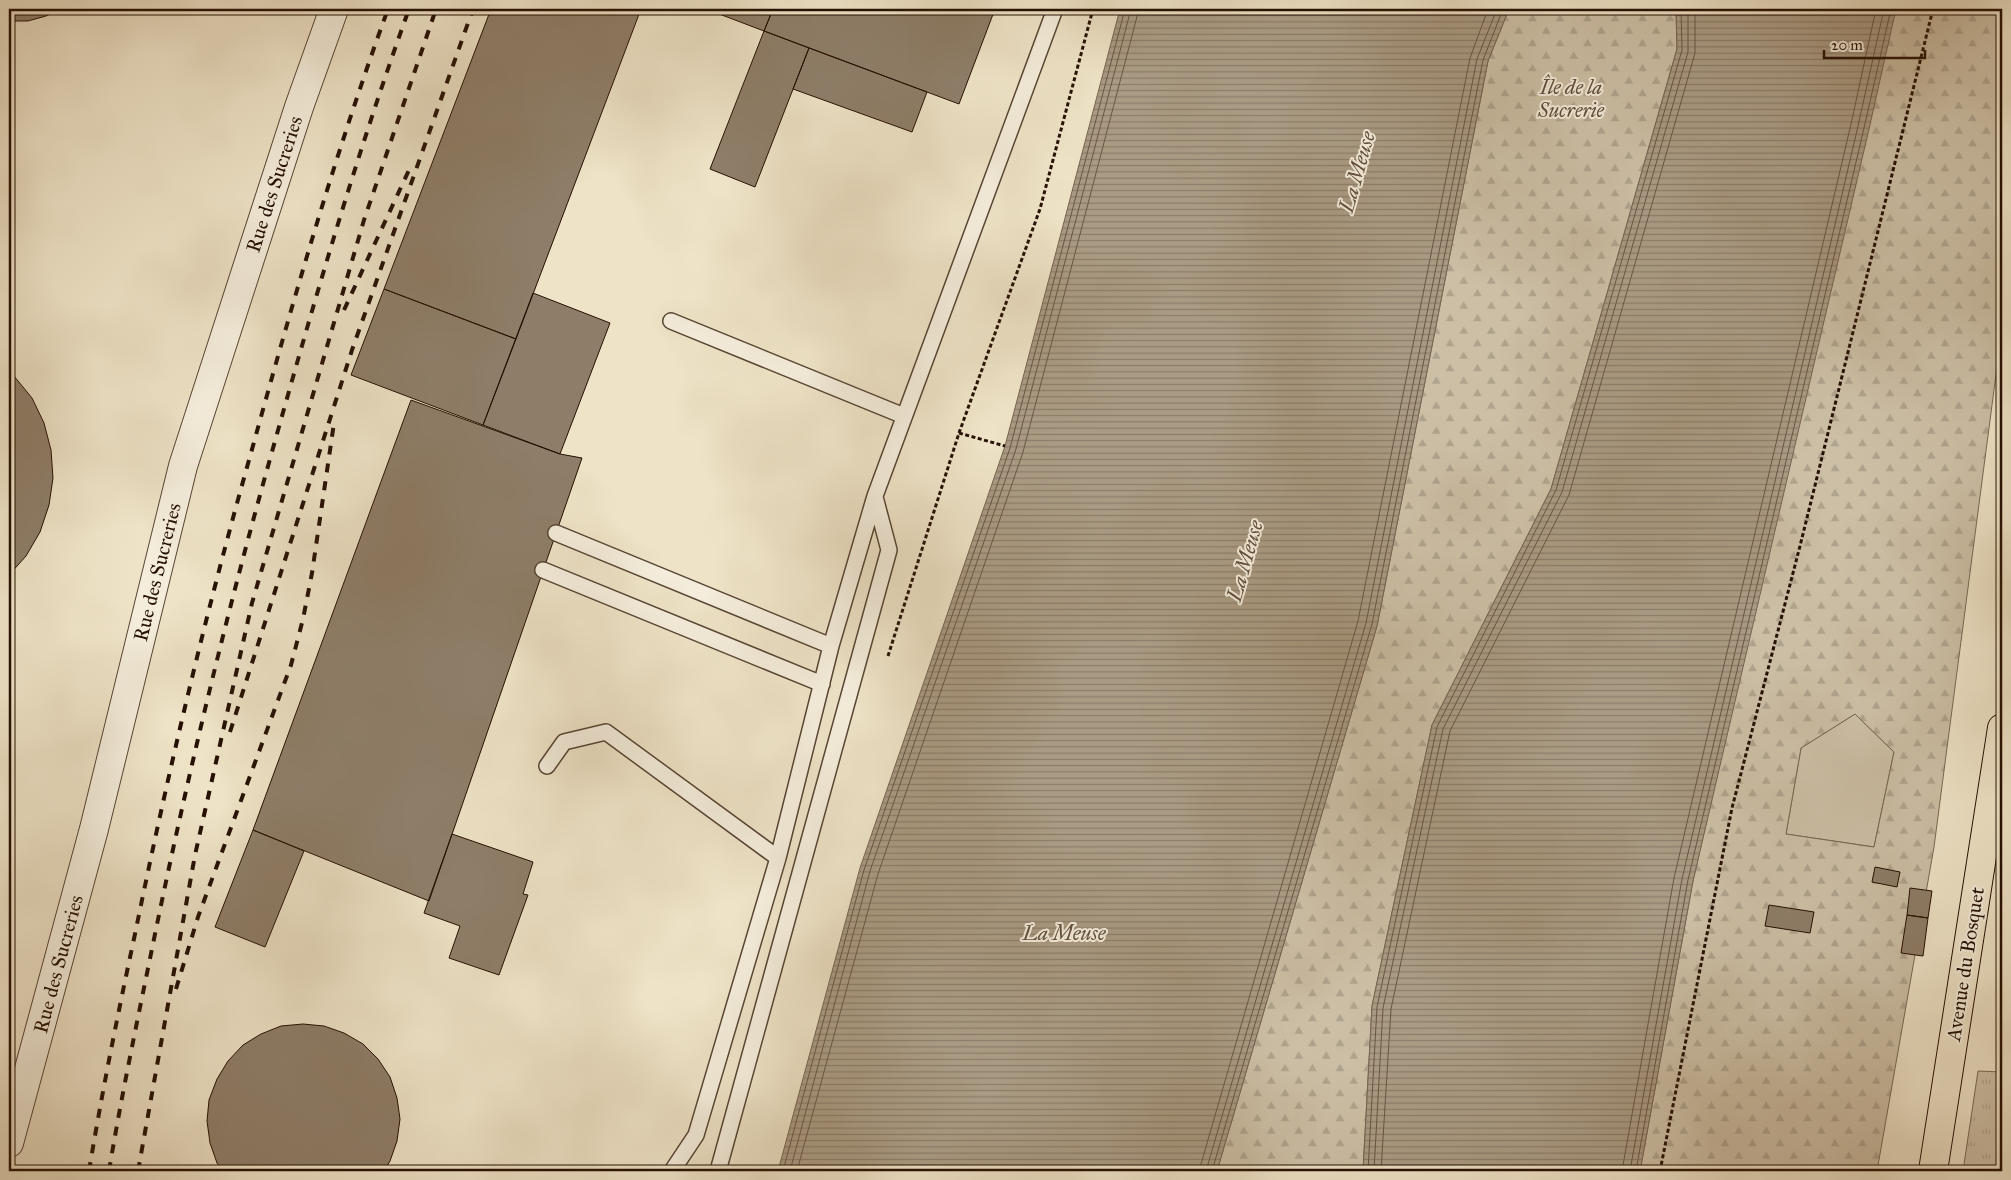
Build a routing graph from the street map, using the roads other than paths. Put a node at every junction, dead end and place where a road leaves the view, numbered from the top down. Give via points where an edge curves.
1 (334, 9) edge
2 (1055, 9) edge
3 (671, 321) dead end
4 (904, 416) junction
5 (875, 496) junction
6 (556, 533) dead end
7 (543, 570) dead end
8 (831, 646) junction
9 (822, 684) junction
10 (2002, 728) edge
11 (547, 766) dead end
12 (778, 858) junction
13 (13, 1113) edge
14 (9, 1143) edge
15 (672, 1171) edge
16 (718, 1171) edge
17 (1933, 1171) edge

1 - 13 street, Rue des Sucreries via 183,466 94,829
2 - 4 lane
3 - 4 lane
4 - 5 lane
5 - 8 lane
5 - 16 lane via 888,550
6 - 8 lane
7 - 9 lane
8 - 9 lane
9 - 12 lane
10 - 17 main road, Avenue du Bosquet
11 - 12 lane via 564,742 606,732
12 - 15 lane via 696,1135
13 - 14 street, Rue des Sucreries

